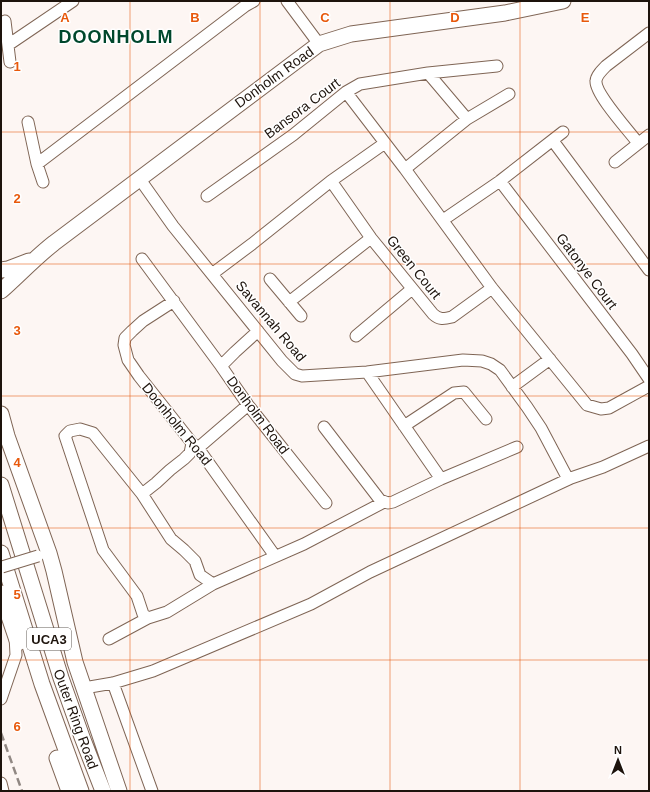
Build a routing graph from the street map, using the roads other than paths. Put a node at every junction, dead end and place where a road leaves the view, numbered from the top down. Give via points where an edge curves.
1 (73, 1) edge
2 (254, 1) edge
3 (287, 1) edge
4 (563, 1) edge
5 (5, 21) dead end
6 (649, 33) edge
7 (319, 44) junction
8 (8, 45) junction
9 (10, 62) dead end
10 (497, 66) dead end
11 (428, 73) junction
12 (346, 92) junction
13 (509, 94) dead end
14 (467, 119) junction
15 (28, 122) dead end
16 (563, 132) dead end
17 (649, 135) edge
18 (552, 141) junction
19 (385, 143) junction
20 (638, 143) junction
21 (615, 162) dead end
22 (37, 164) junction
23 (405, 169) junction
24 (139, 178) junction
25 (331, 181) junction
26 (500, 181) junction
27 (43, 182) dead end
28 (207, 196) dead end
29 (443, 220) junction
30 (371, 238) junction
31 (142, 259) dead end
32 (32, 260) junction
33 (1, 270) edge
34 (649, 270) edge
35 (212, 274) junction
36 (270, 279) dead end
37 (492, 288) junction
38 (412, 289) junction
39 (1, 290) edge
40 (174, 301) junction
41 (289, 302) junction
42 (301, 316) dead end
43 (258, 331) junction
44 (356, 336) dead end
45 (550, 359) junction
46 (221, 366) junction
47 (367, 372) junction
48 (649, 379) edge
49 (649, 386) edge
50 (512, 387) junction
51 (248, 405) junction
52 (1, 414) edge
53 (486, 419) dead end
54 (404, 426) junction
55 (324, 427) dead end
56 (195, 445) junction
57 (649, 446) edge
58 (516, 447) dead end
59 (442, 479) junction
60 (568, 479) junction
61 (1, 485) edge
62 (142, 494) junction
63 (384, 502) junction
64 (326, 503) dead end
65 (43, 555) junction
66 (276, 556) junction
67 (1, 562) edge
68 (212, 584) junction
69 (1, 593) edge
70 (148, 618) junction
71 (15, 634) junction
72 (109, 639) dead end
73 (113, 684) junction
74 (84, 688) junction
75 (1, 699) edge
76 (1, 783) edge
77 (3, 791) edge
78 (70, 791) edge
79 (81, 791) edge
80 (104, 791) edge
81 (119, 791) edge
82 (152, 791) edge

1 - 8 street
2 - 22 street
3 - 7 street
4 - 7 main road, Donholm Road via 505,13 351,34
5 - 8 street
6 - 20 street via 606,66 595,80 601,97
7 - 24 main road, Donholm Road
8 - 9 street
10 - 11 street, Bansora Court
11 - 12 street, Bansora Court via 360,84
11 - 14 street
12 - 19 street
12 - 28 street, Bansora Court via 293,135
13 - 14 street
14 - 23 street
15 - 22 street
16 - 18 street
17 - 20 street
18 - 26 street
18 - 34 street
19 - 23 street
19 - 25 street
20 - 21 street
22 - 27 street
23 - 29 street
24 - 32 main road, Donholm Road
24 - 35 street, Savannah Road
25 - 30 street, Green Court
25 - 35 street
26 - 29 street
26 - 48 street, Gatonye Court
29 - 37 street
30 - 38 street, Green Court
30 - 41 street
31 - 40 street
32 - 33 main road
32 - 39 main road via 23,272
35 - 43 street, Savannah Road
36 - 41 street
37 - 38 street, Green Court via 452,317 445,319 438,319
37 - 45 street
38 - 44 street
40 - 46 street
40 - 56 street, Doonholm Road via 143,321 125,338 124,345 128,360 139,376
41 - 42 street
43 - 46 street, Donholm Road
43 - 47 street, Savannah Road via 295,374 302,376
45 - 49 street via 587,405 593,407 609,408
45 - 50 street
46 - 51 street, Donholm Road
47 - 50 street, Savannah Road via 463,360 482,361 500,370
47 - 54 street
50 - 60 street via 540,428
51 - 56 street
51 - 64 street, Donholm Road
52 - 65 main road, UCA3
53 - 54 street via 464,392 457,392
54 - 59 street
55 - 63 street
56 - 62 street via 184,459
56 - 66 street, Doonholm Road
57 - 60 street via 604,467
58 - 59 street
59 - 63 street via 393,502
60 - 73 street via 370,572 311,604 153,671
61 - 80 main road, Outer Ring Road / UCA3 via 61,678
62 - 68 street via 171,539 195,561 200,575
62 - 70 street via 93,433 80,429 65,436 103,550 137,596 143,614
63 - 66 street
65 - 67 street, bridge
65 - 74 main road, UCA3 via 54,572 75,662
66 - 68 street
67 - 79 main road, Outer Ring Road / UCA3
68 - 70 street via 168,612
69 - 71 main road, UCA3
70 - 72 street
71 - 75 street via 16,655
71 - 78 main road, UCA3
73 - 74 street
73 - 82 street
74 - 81 main road, UCA3
76 - 77 street

